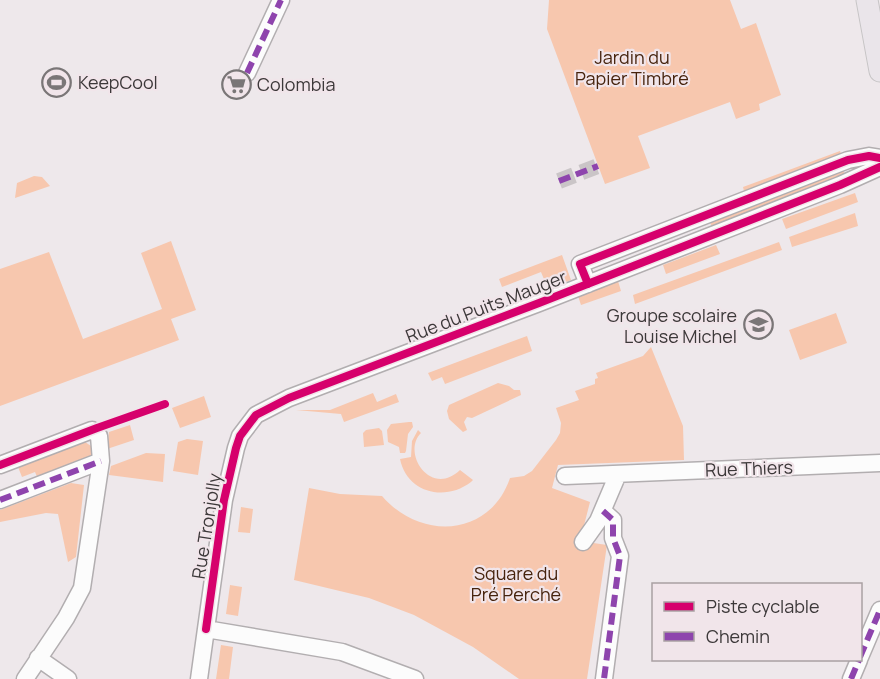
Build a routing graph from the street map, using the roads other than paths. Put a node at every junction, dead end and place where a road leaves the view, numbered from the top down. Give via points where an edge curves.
1 (280, 0) edge
2 (867, 0) edge
3 (880, 70) edge
4 (247, 73) dead end
5 (880, 158) edge
6 (880, 167) edge
7 (588, 284) junction
8 (244, 431) joint
9 (101, 461) junction
10 (880, 463) edge
11 (0, 465) edge
12 (618, 474) junction
13 (566, 476) dead end
14 (0, 500) edge
15 (603, 511) junction
16 (583, 542) dead end
17 (880, 610) edge
18 (206, 628) junction
19 (862, 653) edge
20 (38, 658) junction
21 (859, 661) edge
22 (25, 679) edge
23 (68, 679) edge
24 (199, 679) edge
25 (415, 679) edge
26 (604, 679) edge
27 (851, 679) edge

1 - 4 street
2 - 3 main road
5 - 7 street, Rue du Puits Mauger via 848,160 580,264
6 - 7 street, Rue du Puits Mauger
7 - 8 street, Rue du Puits Mauger via 289,398 256,415
8 - 18 street, Rue Tronjolly via 232,459 224,500
9 - 11 street via 99,436 92,430
9 - 14 street
9 - 20 street via 82,588
10 - 12 street, Rue Thiers
12 - 13 street, Rue Thiers
12 - 15 street
15 - 16 street
15 - 26 street via 613,520 613,538 620,556
17 - 19 street
18 - 24 street, Rue Tronjolly
18 - 25 street via 342,652
20 - 22 street
20 - 23 street
21 - 27 street

